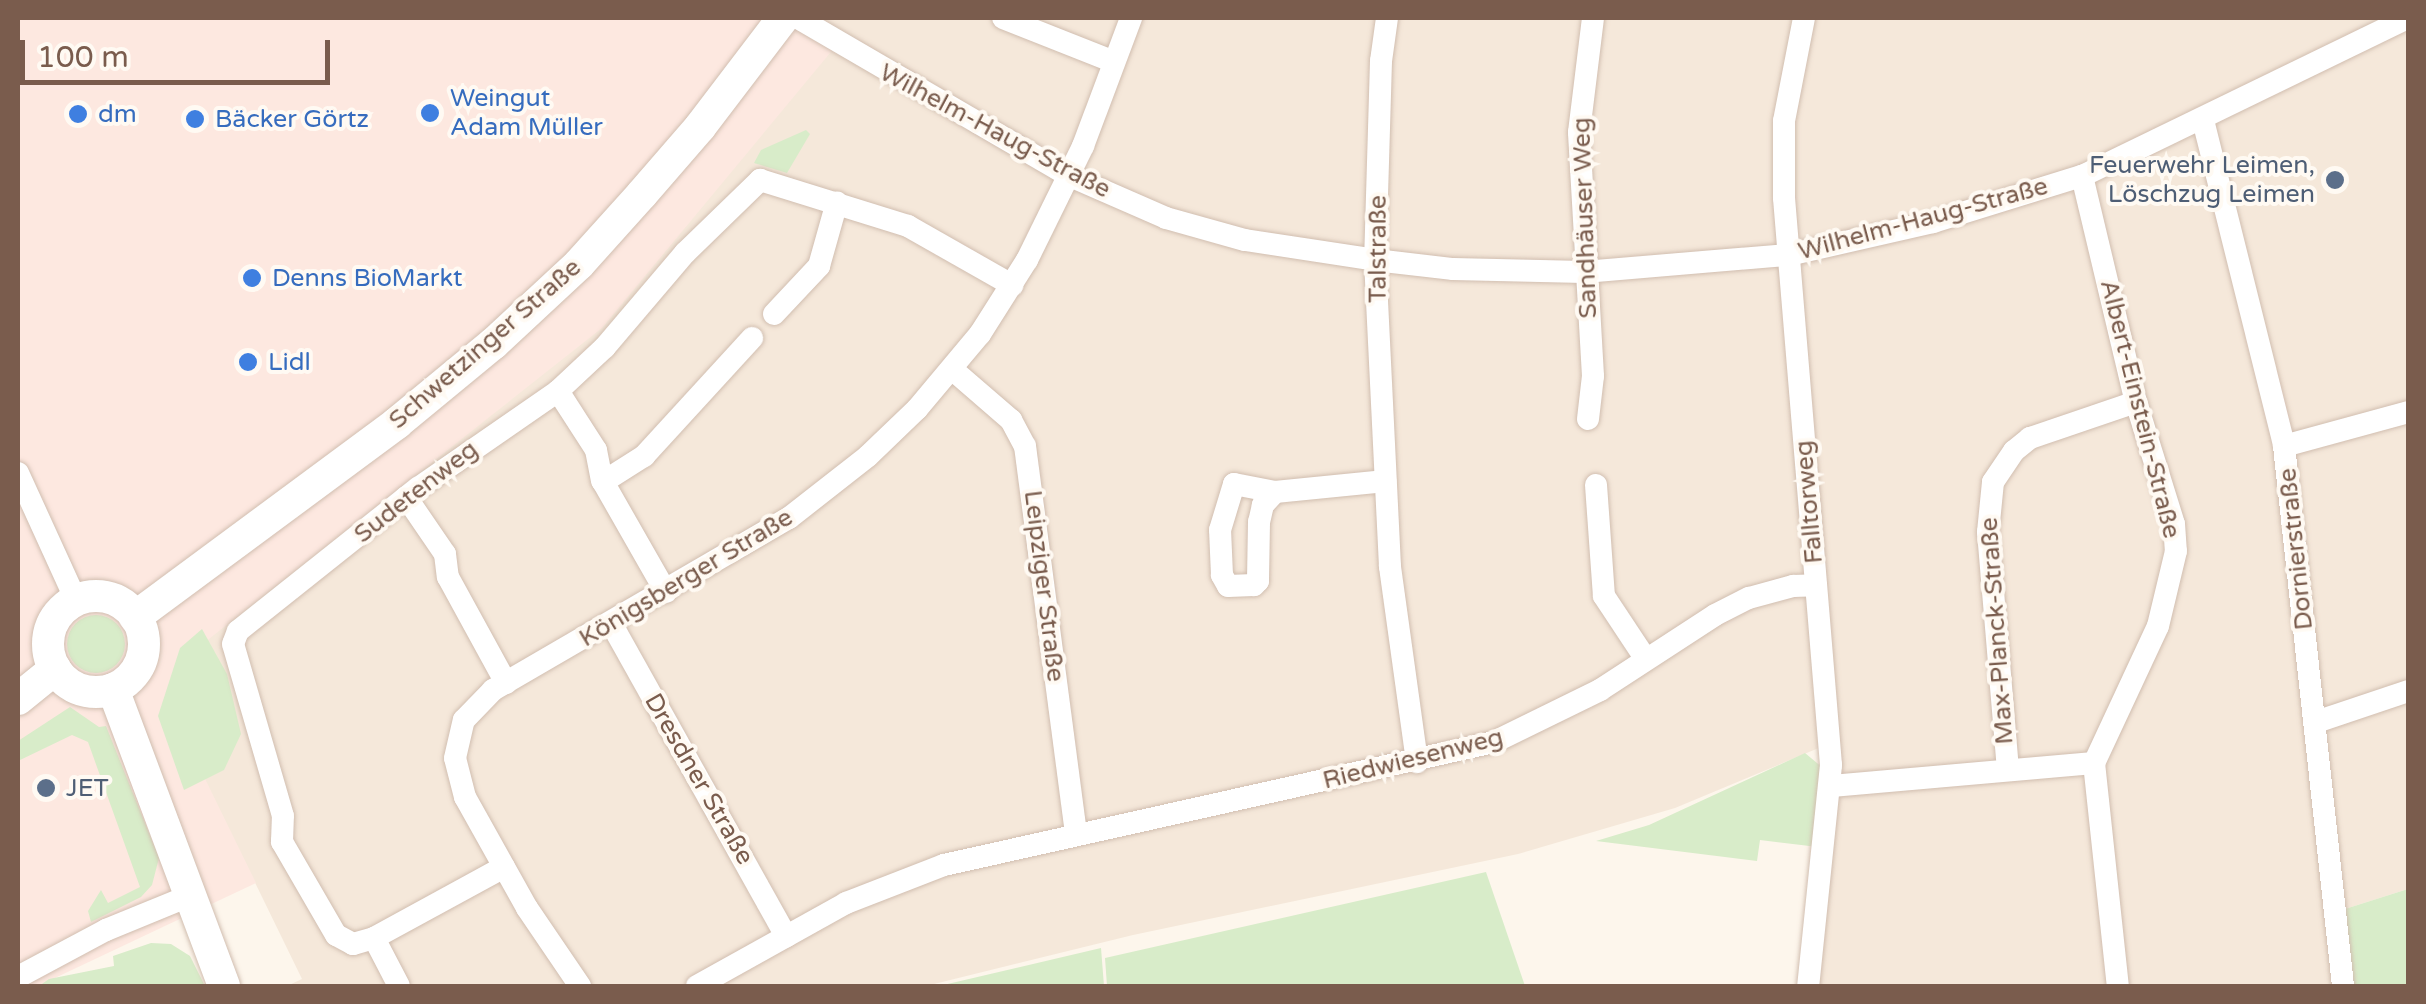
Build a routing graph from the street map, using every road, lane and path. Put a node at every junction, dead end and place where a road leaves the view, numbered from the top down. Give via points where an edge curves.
1 (783, 18) edge
2 (798, 18) edge
3 (1003, 18) edge
4 (1130, 18) edge
5 (1387, 18) edge
6 (1593, 18) edge
7 (1804, 18) edge
8 (2401, 19) edge
9 (1114, 62) junction
10 (2205, 129) junction
11 (1070, 176) junction
12 (2082, 176) junction
13 (837, 202) junction
14 (1788, 255) junction
15 (1375, 260) junction
16 (1584, 272) junction
17 (1012, 285) junction
18 (774, 314) dead end
19 (752, 338) dead end
20 (953, 370) junction
21 (558, 391) junction
22 (2136, 402) junction
23 (2408, 412) edge
24 (1588, 419) dead end
25 (2284, 446) junction
26 (18, 473) edge
27 (1385, 481) junction
28 (603, 482) junction
29 (1596, 486) dead end
30 (1274, 492) dead end
31 (406, 498) junction
32 (1816, 585) junction
33 (666, 592) junction
34 (76, 600) junction
35 (135, 616) junction
36 (611, 623) junction
37 (1645, 658) junction
38 (55, 669) junction
39 (506, 682) junction
40 (113, 688) junction
41 (2408, 691) edge
42 (18, 699) edge
43 (2316, 722) junction
44 (1417, 762) junction
45 (2094, 763) junction
46 (2008, 770) junction
47 (1830, 786) junction
48 (1076, 832) junction
49 (504, 867) junction
50 (189, 896) junction
51 (786, 936) junction
52 (374, 938) junction
53 (18, 977) edge
54 (224, 986) edge
55 (399, 986) edge
56 (580, 986) edge
57 (697, 986) edge
58 (1808, 986) edge
59 (2118, 986) edge
60 (2343, 986) edge

1 - 35 main road, Schwetzinger Straße via 642,194 493,344
2 - 11 street, Wilhelm-Haug-Straße
3 - 9 street
4 - 9 street, Königsberger Straße
5 - 15 street, Talstraße
6 - 16 street, Sandhäuser Weg via 1579,132
7 - 14 street, Falltorweg via 1784,122
8 - 10 street, Wilhelm-Haug-Straße
9 - 11 street, Königsberger Straße
10 - 12 street, Wilhelm-Haug-Straße
10 - 25 street, Dornierstraße
11 - 15 street, Wilhelm-Haug-Straße via 1245,240
11 - 17 street, Königsberger Straße
12 - 14 street, Wilhelm-Haug-Straße via 1933,222
12 - 22 street, Albert-Einstein-Straße
13 - 17 street, Sudetenweg via 916,229
13 - 18 street via 819,266
13 - 21 street, Sudetenweg via 756,182
14 - 16 street, Wilhelm-Haug-Straße
14 - 32 street, Falltorweg
15 - 16 street, Wilhelm-Haug-Straße
15 - 27 street, Talstraße
16 - 24 street, Sandhäuser Weg via 1593,376
17 - 20 street, Königsberger Straße
19 - 28 street via 644,456
20 - 33 street, Königsberger Straße via 819,496
20 - 48 street, Leipziger Straße via 1012,420 1026,446
21 - 28 street via 596,450
21 - 31 street, Sudetenweg
22 - 45 street, Albert-Einstein-Straße via 2174,524 2176,551 2158,626
22 - 46 street, Max-Planck-Straße via 2044,431 2014,451 1993,482 1988,532
23 - 25 street
25 - 43 street, Dornierstraße
26 - 34 street
27 - 30 street
27 - 44 street, Talstraße via 1393,600
28 - 33 street
29 - 37 street via 1604,596
31 - 39 street via 445,554 448,577
31 - 52 street, Sudetenweg via 233,640 283,816 282,842 336,935 353,944
32 - 37 street, Riedwiesenweg via 1749,598
32 - 47 street, Falltorweg
33 - 36 street, Königsberger Straße
34 - 35 main road via 107,597
34 - 38 main road via 49,633
35 - 40 main road via 142,654 135,672
36 - 39 street, Königsberger Straße
36 - 51 street, Dresdner Straße
37 - 44 street, Riedwiesenweg via 1556,714 1494,742
38 - 40 main road via 76,687
38 - 42 main road
39 - 49 street, Königsberger Straße via 470,711 455,758 465,797
40 - 50 main road
41 - 43 street
43 - 60 street, Dornierstraße
44 - 48 street, Riedwiesenweg
45 - 46 street
45 - 59 street
46 - 47 street
47 - 58 street, Falltorweg
48 - 51 street via 897,881
49 - 52 street
49 - 56 street, Königsberger Straße
50 - 53 street
50 - 54 main road
51 - 57 street
52 - 55 street

